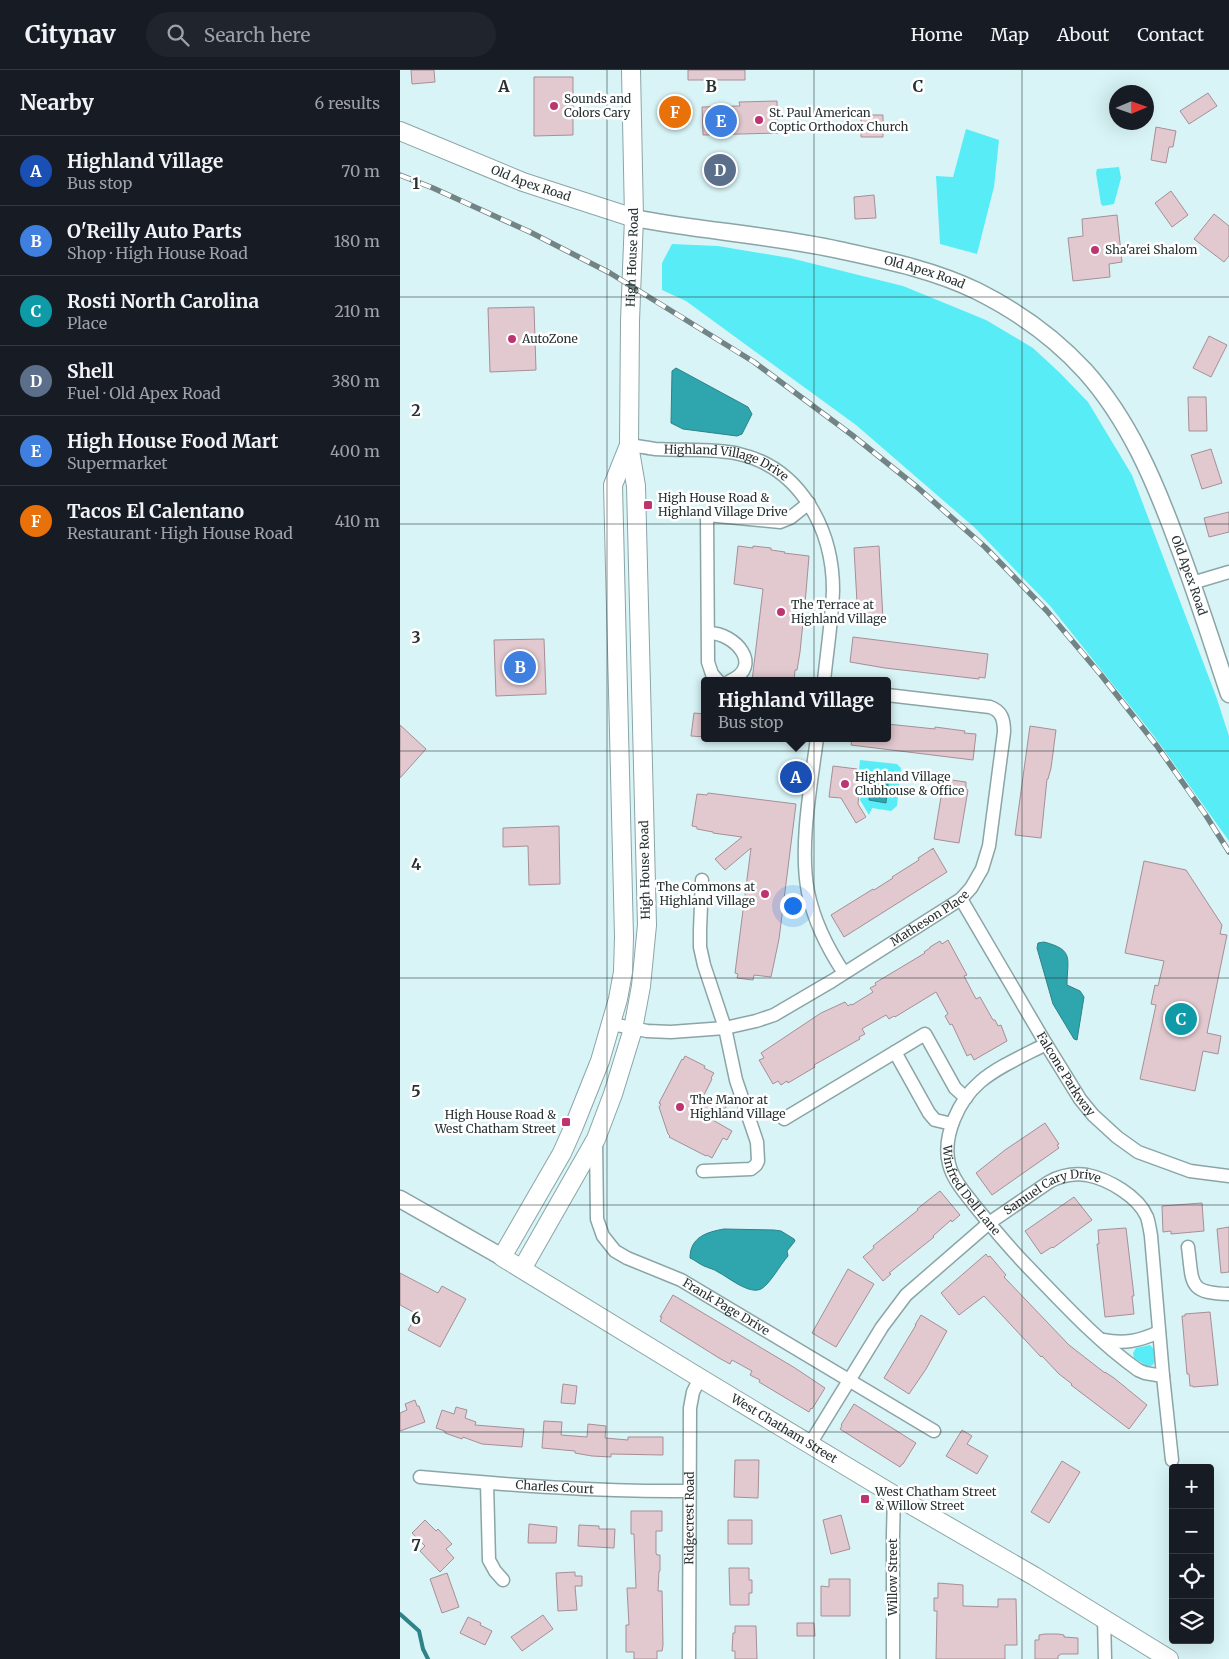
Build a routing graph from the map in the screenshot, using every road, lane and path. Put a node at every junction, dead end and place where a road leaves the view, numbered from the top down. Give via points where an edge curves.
1 (632, 70) edge
2 (400, 131) edge
3 (634, 218) junction
4 (629, 445) junction
5 (809, 503) junction
6 (1229, 572) edge
7 (1192, 583) junction
8 (709, 633) junction
9 (715, 677) edge
10 (736, 677) edge
11 (824, 677) edge
12 (1229, 694) edge
13 (891, 695) edge
14 (817, 742) edge
15 (702, 880) dead end
16 (961, 900) junction
17 (844, 973) junction
18 (612, 1024) junction
19 (725, 1028) junction
20 (633, 1029) junction
21 (1046, 1044) junction
22 (895, 1052) junction
23 (966, 1098) junction
24 (784, 1119) dead end
25 (952, 1124) junction
26 (596, 1139) junction
27 (702, 1171) dead end
28 (1229, 1176) edge
29 (400, 1199) edge
30 (989, 1223) junction
31 (1188, 1247) dead end
32 (502, 1257) junction
33 (522, 1268) junction
34 (1229, 1294) edge
35 (1159, 1332) junction
36 (1103, 1340) junction
37 (1163, 1376) junction
38 (700, 1378) junction
39 (850, 1381) junction
40 (934, 1431) dead end
41 (810, 1444) junction
42 (1172, 1460) dead end
43 (420, 1477) dead end
44 (487, 1483) junction
45 (689, 1490) junction
46 (894, 1495) junction
47 (503, 1580) dead end
48 (1104, 1618) junction
49 (689, 1659) edge
50 (893, 1659) edge
51 (1105, 1659) edge
52 (1169, 1659) edge

1 - 3 main road, High House Road
2 - 3 main road, Old Apex Road via 523,182
3 - 4 main road, High House Road
3 - 7 street, Old Apex Road via 837,249 905,265 976,291 1010,309 1040,329 1075,361 1116,412 1146,464
4 - 5 street, Highland Village Drive via 718,451 754,458 789,480
4 - 18 main road, High House Road via 613,486 624,937 623,972
4 - 20 main road, High House Road via 636,486 646,924 641,986
5 - 8 street via 780,522 707,516
5 - 11 street, Highland Village Drive via 824,534 832,576
6 - 7 street
7 - 12 street, Old Apex Road
8 - 9 street via 709,667
8 - 10 street via 730,639 744,654 745,666
13 - 16 street, Matheson Place via 990,707 998,711 1002,719 1004,732 989,846 982,869
14 - 17 street via 807,824 806,879 816,919
15 - 19 street via 700,947
16 - 17 street, Matheson Place
16 - 21 street, Falcone Parkway
17 - 19 street, Matheson Place via 774,1015
18 - 20 street, Matheson Place
18 - 32 main road, High House Road via 570,1135
19 - 20 street, Matheson Place via 672,1032
19 - 27 street via 736,1080 757,1142 758,1161 754,1168 748,1170
20 - 26 main road, High House Road
21 - 23 street, Winfred Dell Lane via 981,1081
21 - 28 street, Falcone Parkway via 1084,1104 1117,1137 1138,1152 1163,1162 1190,1171
22 - 23 street via 924,1034 956,1088
22 - 24 street
22 - 25 street via 935,1120
23 - 25 street, Winfred Dell Lane
25 - 30 street, Winfred Dell Lane via 949,1164 955,1179
26 - 33 main road, High House Road
26 - 39 street, Frank Page Drive via 597,1219 603,1236 615,1251 681,1280
29 - 32 street, West Chatham Street
30 - 35 street, Samuel Cary Drive via 1048,1182 1067,1175 1100,1179 1124,1192 1142,1209 1149,1225
30 - 36 street, Winfred Dell Lane via 1076,1316
30 - 39 street, Samuel Cary Drive via 906,1295 888,1317
31 - 34 street via 1192,1279 1197,1288 1203,1292
32 - 33 main road, West Chatham Street
33 - 38 main road, West Chatham Street
35 - 36 street via 1131,1342
35 - 37 street, Samuel Cary Drive
36 - 37 street, Winfred Dell Lane via 1138,1370
37 - 42 street, Samuel Cary Drive
38 - 41 main road, West Chatham Street
38 - 45 street, Ridgecrest Road via 690,1402
39 - 40 street, Frank Page Drive
39 - 41 street, Samuel Cary Drive
41 - 46 main road, West Chatham Street
43 - 44 street, Charles Court
44 - 45 street, Charles Court via 622,1492
44 - 47 street via 489,1560
45 - 49 street, Ridgecrest Road
46 - 48 main road, West Chatham Street
46 - 50 street, Willow Street
48 - 51 street
48 - 52 main road, West Chatham Street

